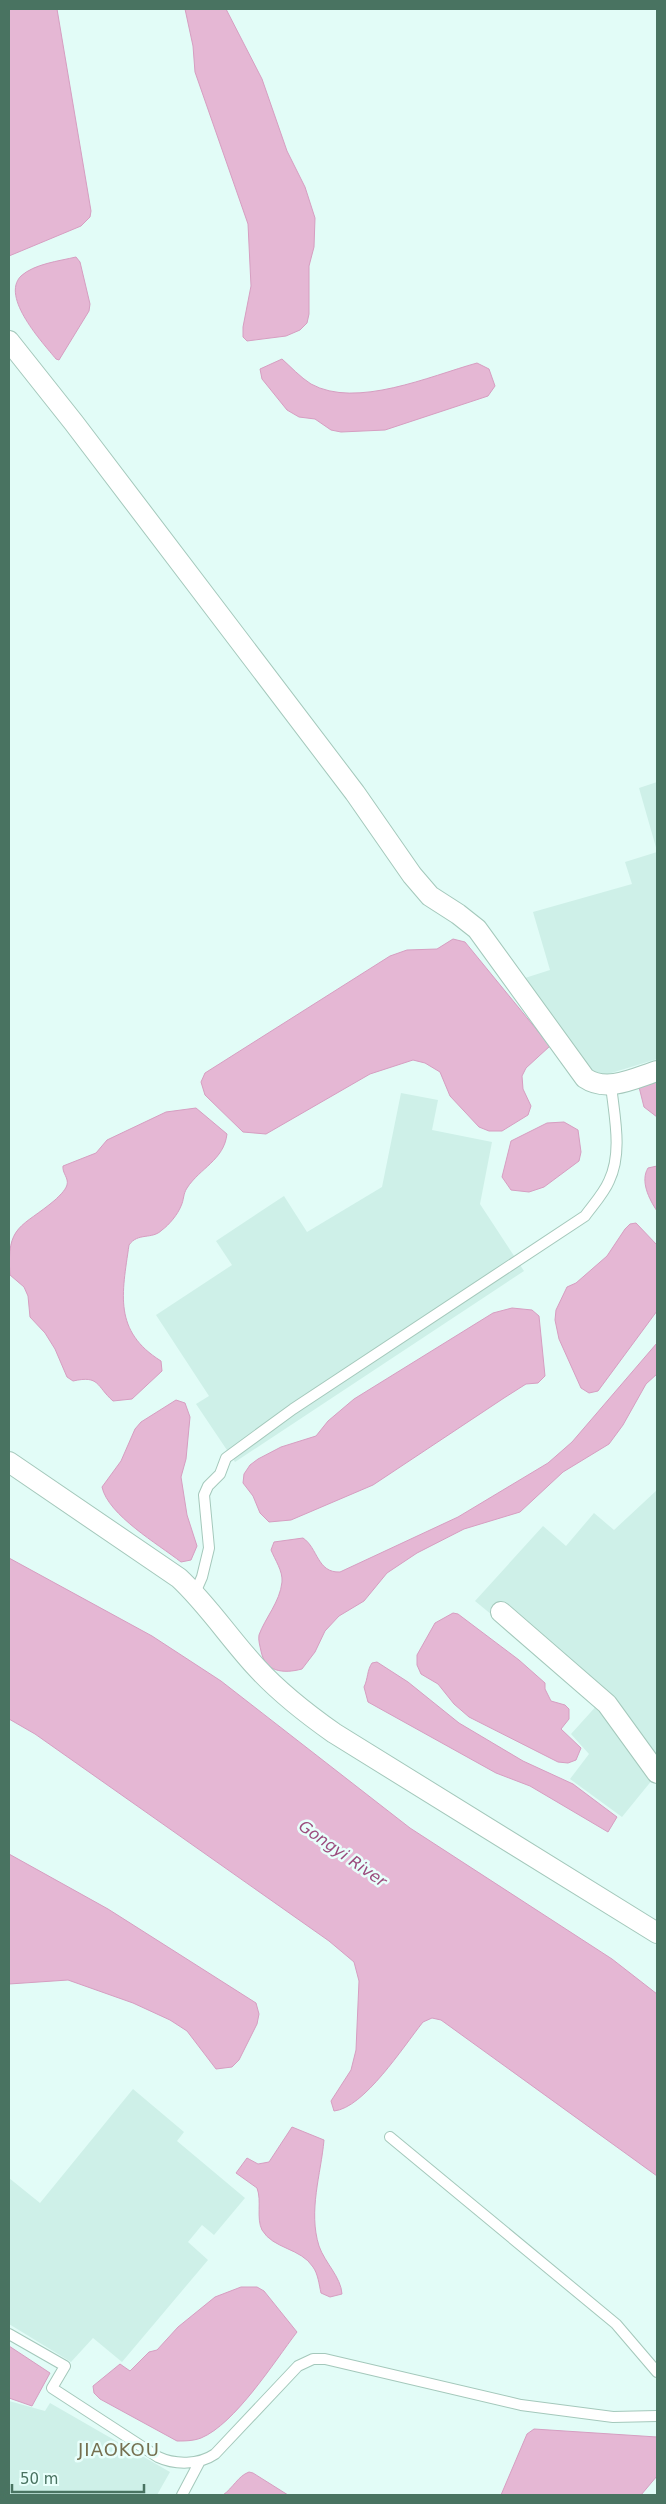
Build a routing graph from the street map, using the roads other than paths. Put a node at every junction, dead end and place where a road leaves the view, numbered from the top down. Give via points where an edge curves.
1 (9, 341) edge
2 (657, 1071) edge
3 (611, 1085) junction
4 (9, 1462) edge
5 (195, 1593) junction
6 (501, 1612) dead end
7 (657, 1773) edge
8 (657, 1933) edge
9 (390, 2137) dead end
10 (9, 2334) edge
11 (657, 2372) edge
12 (657, 2416) edge
13 (200, 2461) junction
14 (182, 2495) edge

1 - 3 street via 343,777 412,875 430,896 477,930 585,1078 592,1083
2 - 3 street
3 - 5 lane via 617,1149 614,1167 609,1181 585,1216 293,1409 226,1458 220,1474 205,1491 209,1548
4 - 5 street via 170,1572
5 - 8 street via 259,1670 334,1734
6 - 7 street via 608,1704
9 - 11 lane via 616,2324
10 - 13 lane via 65,2366 52,2388 158,2457 174,2462
12 - 13 lane via 613,2416 521,2405 313,2358 298,2366 215,2454
13 - 14 lane

